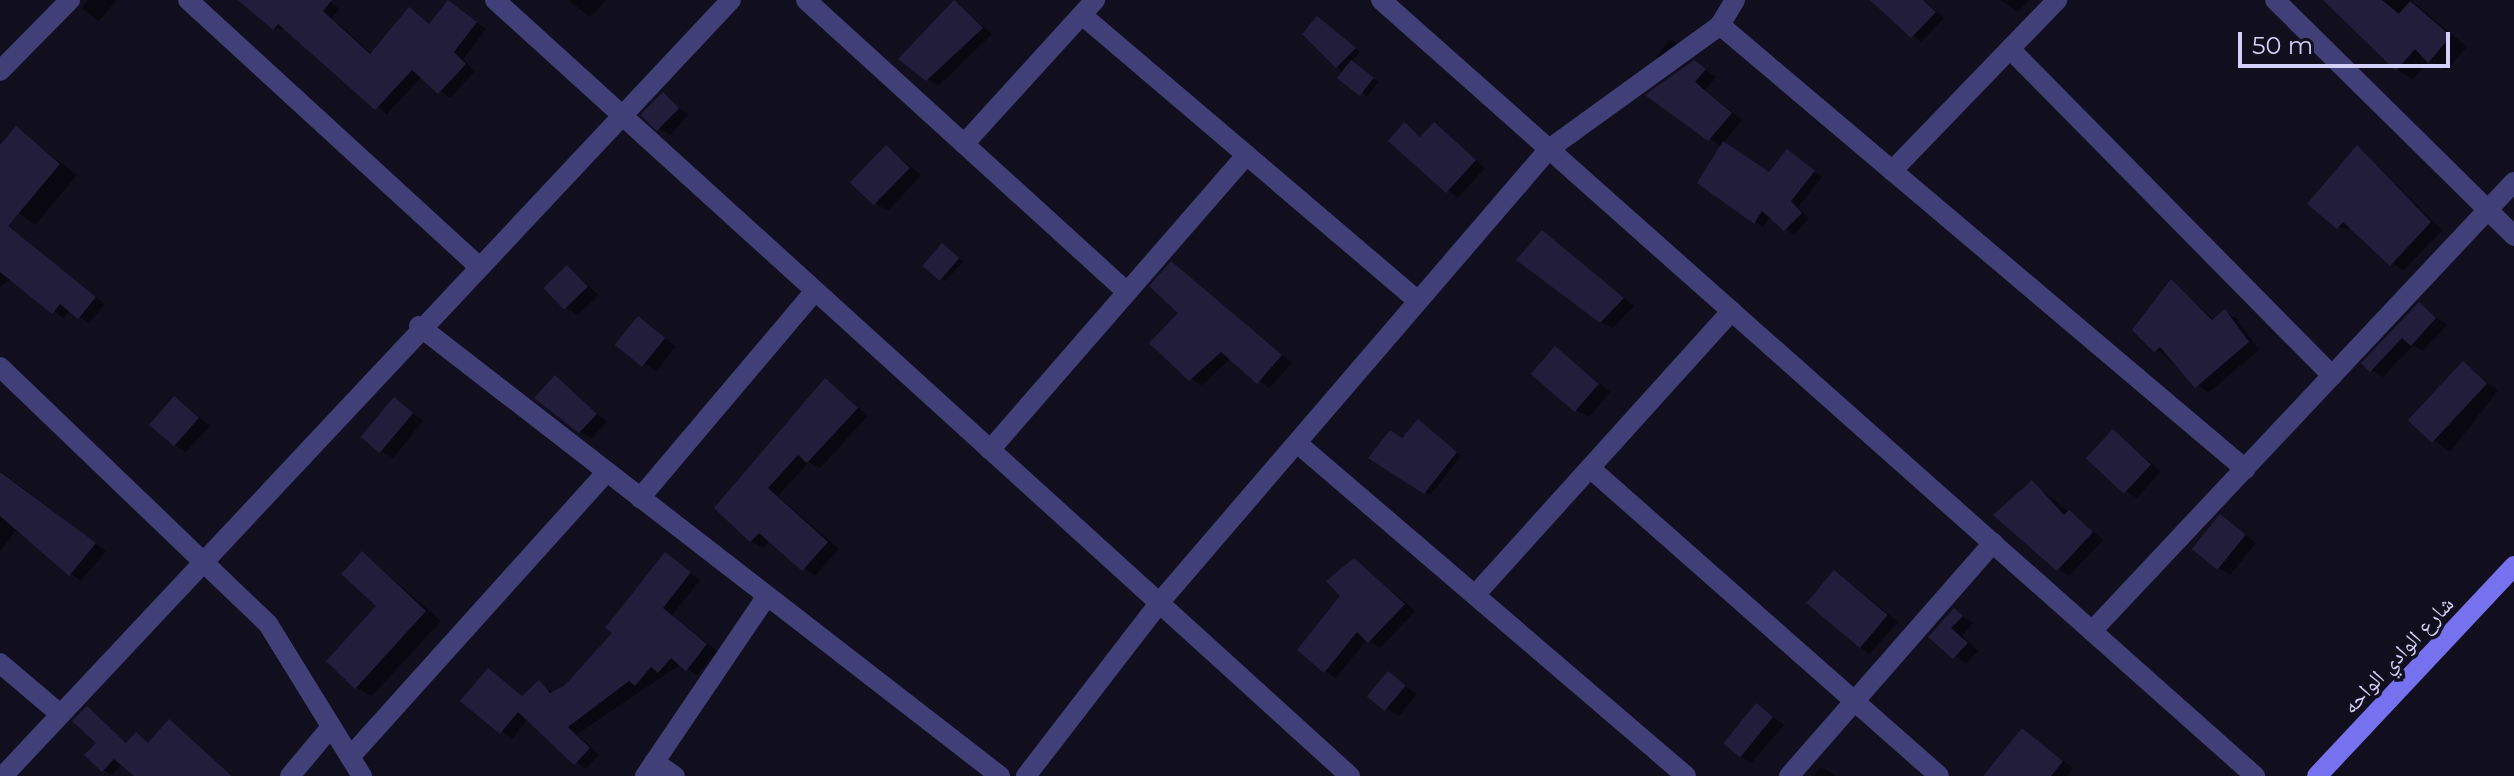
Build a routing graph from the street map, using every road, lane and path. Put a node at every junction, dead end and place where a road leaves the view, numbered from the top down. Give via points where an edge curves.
1 (188, 0) edge
2 (495, 0) edge
3 (731, 0) edge
4 (806, 0) edge
5 (1381, 0) edge
6 (1735, 0) edge
7 (2057, 0) edge
8 (2275, 0) edge
9 (61, 3) edge
10 (1088, 8) edge
11 (1720, 25) junction
12 (2010, 49) junction
13 (0, 71) edge
14 (621, 115) junction
15 (964, 144) junction
16 (1549, 149) junction
17 (1246, 155) junction
18 (1892, 171) junction
19 (2514, 182) edge
20 (2487, 211) junction
21 (2514, 236) edge
22 (477, 265) junction
23 (815, 291) junction
24 (1127, 292) junction
25 (1418, 301) junction
26 (1732, 311) junction
27 (419, 326) junction
28 (0, 367) edge
29 (2332, 376) junction
30 (1297, 443) junction
31 (990, 450) junction
32 (1590, 468) junction
33 (2245, 469) junction
34 (607, 472) junction
35 (640, 498) junction
36 (1993, 543) junction
37 (201, 560) junction
38 (2514, 566) edge
39 (1475, 595) junction
40 (767, 596) junction
41 (1159, 603) junction
42 (2092, 631) junction
43 (0, 663) edge
44 (1854, 701) junction
45 (60, 714) junction
46 (331, 727) junction
47 (350, 757) junction
48 (649, 769) edge
49 (3, 776) edge
50 (290, 776) edge
51 (362, 776) edge
52 (675, 776) edge
53 (1000, 776) edge
54 (1026, 776) edge
55 (1350, 776) edge
56 (1686, 776) edge
57 (1789, 776) edge
58 (1939, 776) edge
59 (2255, 776) edge
60 (2317, 776) edge

1 - 22 street
2 - 14 street
3 - 14 street
4 - 15 street
5 - 16 street
6 - 11 street
7 - 12 street
8 - 20 street
9 - 13 street
10 - 15 street
10 - 17 street
11 - 16 street
11 - 18 street
12 - 18 street
12 - 29 street
14 - 22 street
14 - 23 street
15 - 24 street
16 - 25 street
16 - 26 street
17 - 24 street
17 - 25 street
18 - 33 street
19 - 20 street
20 - 21 street
20 - 29 street
22 - 27 street
23 - 31 street
23 - 35 street
24 - 31 street
25 - 30 street
26 - 32 street
26 - 36 street
27 - 34 street
27 - 37 street
28 - 37 street
29 - 33 street
30 - 39 street
30 - 41 street
31 - 41 street
32 - 39 street
32 - 44 street
33 - 42 street
34 - 35 street
34 - 47 street
35 - 40 street
36 - 42 street
36 - 44 street
37 - 45 street
37 - 46 street via 268,624
38 - 60 main road, شارع الوادي الواحه
39 - 56 street
40 - 48 street
40 - 53 street
41 - 54 street
41 - 55 street
42 - 59 street
43 - 45 street
44 - 57 street
44 - 58 street
45 - 49 street
46 - 47 street
46 - 50 street
47 - 51 street
48 - 52 street

